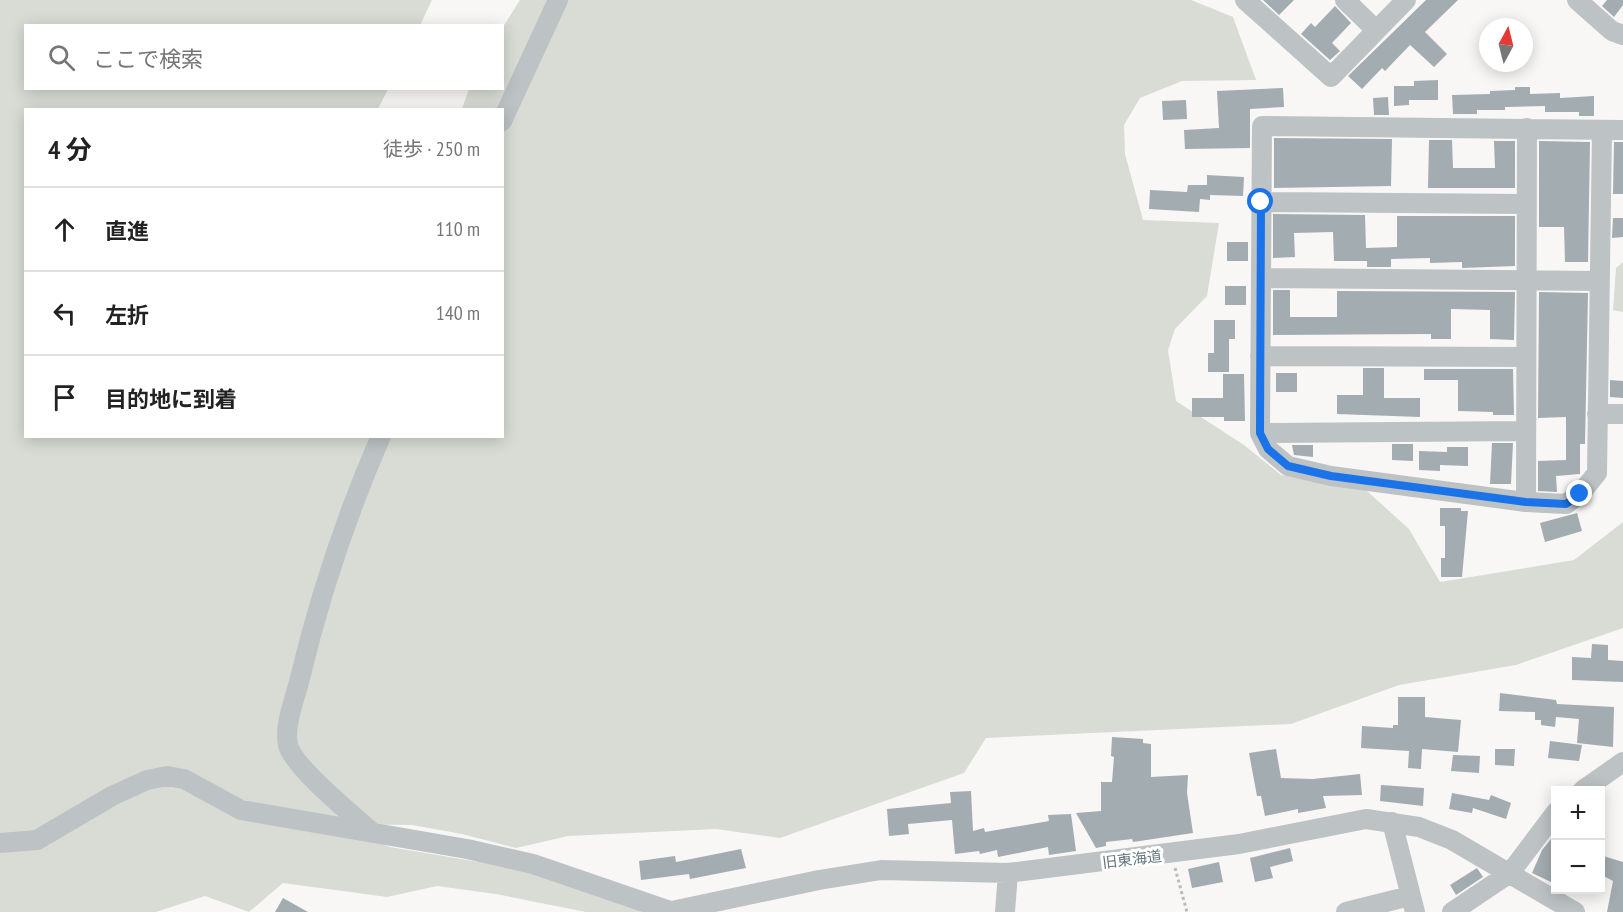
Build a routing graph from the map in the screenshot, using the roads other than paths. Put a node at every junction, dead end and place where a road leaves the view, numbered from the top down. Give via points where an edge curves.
1 (558, 0) edge
2 (1245, 0) edge
3 (1345, 0) edge
4 (1406, 0) edge
5 (1577, 0) edge
6 (1376, 30) junction
7 (1623, 35) edge
8 (504, 117) edge
9 (1527, 128) junction
10 (1623, 130) edge
11 (1602, 131) junction
12 (1261, 202) junction
13 (1527, 204) junction
14 (1261, 278) junction
15 (1527, 281) junction
16 (1599, 282) junction
17 (1260, 356) junction
18 (1526, 357) junction
19 (1597, 414) junction
20 (1623, 414) edge
21 (1526, 431) junction
22 (1260, 433) junction
23 (380, 438) edge
24 (1526, 502) junction
25 (1623, 762) edge
26 (1589, 786) edge
27 (1551, 819) edge
28 (1392, 822) junction
29 (373, 833) junction
30 (0, 843) edge
31 (1008, 873) junction
32 (1510, 873) junction
33 (1413, 904) edge
34 (668, 912) edge
35 (1005, 912) edge
36 (1346, 912) edge
37 (1452, 912) edge
38 (1575, 912) edge

1 - 8 street
2 - 6 street via 1331,77
3 - 6 street
4 - 6 street
5 - 7 street via 1612,31
9 - 11 street
9 - 12 street via 1262,126
9 - 13 street
10 - 11 street
11 - 16 street
12 - 13 street
12 - 14 street
13 - 15 street
14 - 15 street
14 - 17 street
15 - 16 street
15 - 18 street
16 - 19 street
17 - 18 street
17 - 22 street
18 - 21 street
19 - 20 street
19 - 24 street via 1597,473 1566,504
21 - 22 street
21 - 24 street
22 - 24 street via 1268,449 1288,466 1331,476
23 - 29 street via 340,538 288,728 288,747 319,786
25 - 26 street
27 - 32 street
28 - 31 street, 旧東海道 via 1366,819 1239,844
28 - 32 street, 旧東海道 via 1452,840
28 - 33 street
29 - 30 street via 241,810 184,779 167,776 147,780 112,796 37,840
29 - 34 street via 533,864
31 - 34 street, 旧東海道 via 881,870
31 - 35 street
32 - 37 street
32 - 38 street, 旧東海道
33 - 36 street

